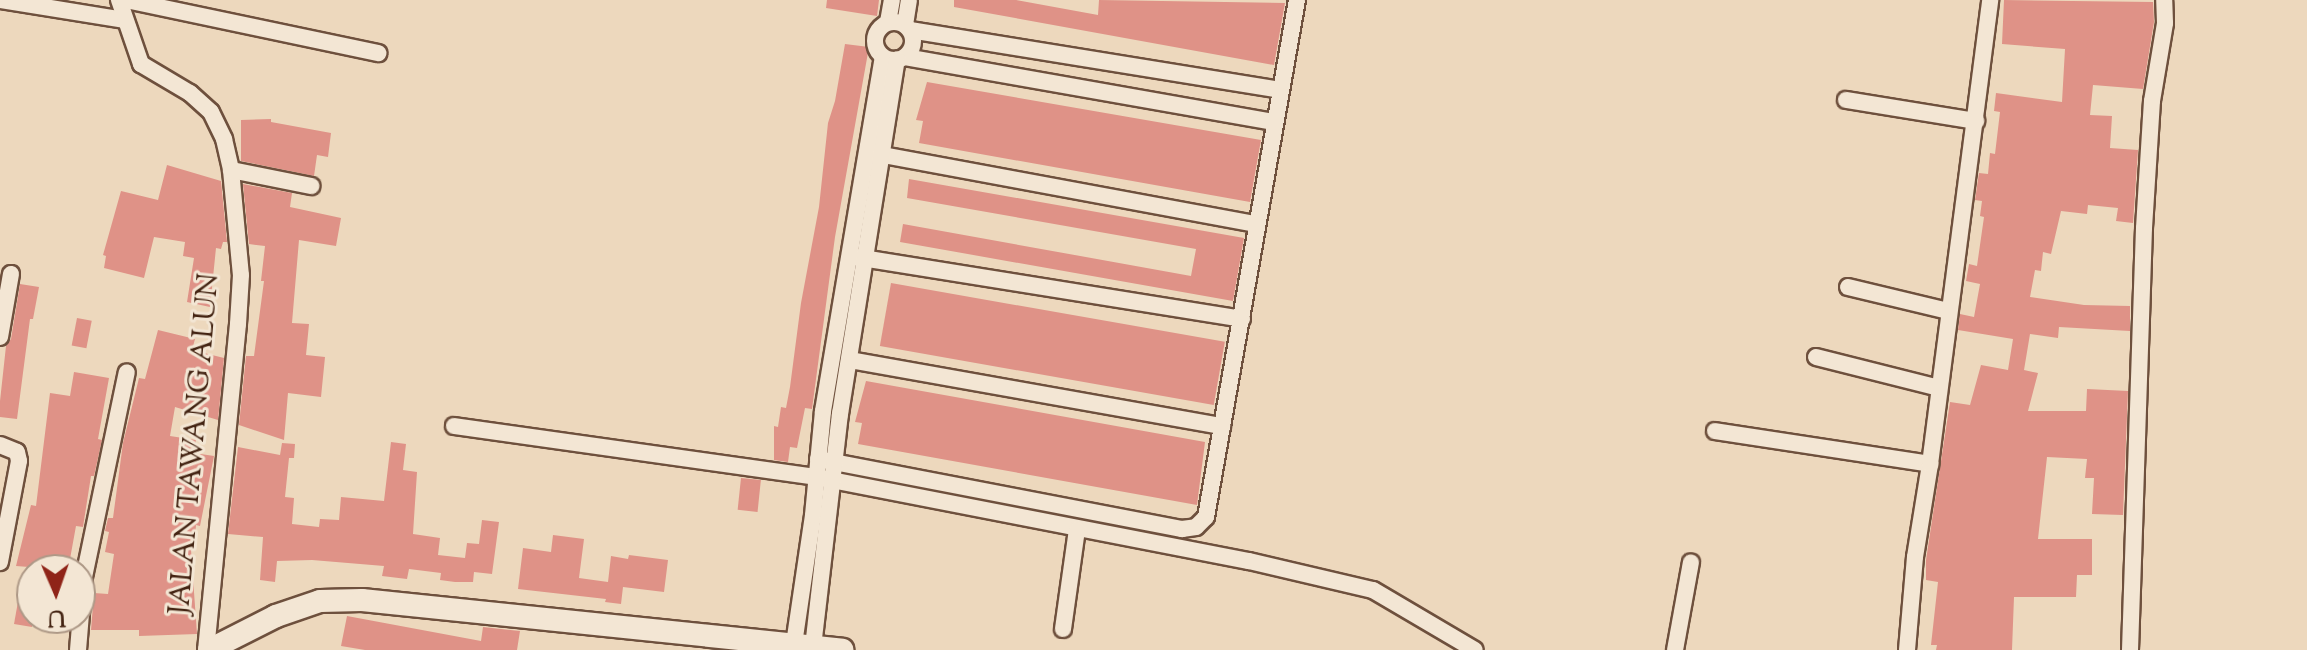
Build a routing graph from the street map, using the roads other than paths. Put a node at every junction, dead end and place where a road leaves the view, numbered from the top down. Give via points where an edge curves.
1 (1, 0) edge
2 (119, 0) edge
3 (126, 0) edge
4 (892, 0) edge
5 (909, 0) edge
6 (1297, 0) edge
7 (1990, 0) edge
8 (2164, 0) edge
9 (125, 20) junction
10 (901, 26) junction
11 (378, 53) dead end
12 (895, 58) junction
13 (1091, 59) junction
14 (1087, 90) junction
15 (1280, 90) junction
16 (1846, 100) dead end
17 (1976, 121) junction
18 (1274, 122) junction
19 (883, 155) junction
20 (231, 170) junction
21 (311, 186) dead end
22 (1257, 224) junction
23 (847, 255) junction
24 (865, 258) junction
25 (11, 274) dead end
26 (1848, 287) dead end
27 (1948, 311) junction
28 (1242, 319) junction
29 (0, 337) edge
30 (1816, 357) dead end
31 (850, 360) junction
32 (127, 372) dead end
33 (1939, 388) junction
34 (454, 426) dead end
35 (1222, 426) junction
36 (1715, 431) dead end
37 (0, 445) edge
38 (818, 459) junction
39 (836, 462) junction
40 (1930, 464) junction
41 (816, 477) junction
42 (834, 480) junction
43 (821, 516) junction
44 (1077, 530) junction
45 (0, 562) edge
46 (1691, 562) dead end
47 (801, 592) junction
48 (818, 595) junction
49 (1063, 629) dead end
50 (803, 645) junction
51 (78, 650) edge
52 (208, 650) edge
53 (842, 650) edge
54 (1475, 650) edge
55 (1675, 650) edge
56 (1907, 650) edge
57 (2130, 650) edge

1 - 9 street
2 - 9 street, JALAN TAWANG ALUN
3 - 11 street
4 - 10 street
5 - 10 street
6 - 15 street
7 - 17 street
8 - 57 street via 2144,228
9 - 20 street, JALAN TAWANG ALUN via 141,64 211,112
10 - 12 street via 913,45
10 - 12 street via 881,26 874,42
10 - 13 street
12 - 14 street
12 - 19 street
12 - 23 street
13 - 14 street
13 - 15 street
14 - 18 street
15 - 18 street
16 - 17 street
17 - 27 street
18 - 22 street
19 - 22 street
19 - 24 street
20 - 21 street
20 - 52 street, JALAN TAWANG ALUN via 241,275
22 - 28 street
23 - 24 street
23 - 38 street
24 - 28 street
24 - 31 street
25 - 29 street
26 - 27 street
27 - 33 street
28 - 35 street
30 - 33 street
31 - 35 street
31 - 39 street
32 - 51 street via 84,577
33 - 40 street
34 - 41 street
35 - 39 street via 1206,517 1196,527 1182,529
36 - 40 street
37 - 45 street via 17,452 19,461
38 - 39 street
38 - 41 street
39 - 42 street
40 - 56 street
41 - 42 street
41 - 43 street
42 - 43 street
42 - 44 street
43 - 47 street
43 - 48 street
44 - 49 street
44 - 54 street via 1373,590
46 - 55 street
47 - 48 street
47 - 50 street
48 - 50 street
50 - 52 street via 362,600 320,601
50 - 53 street

